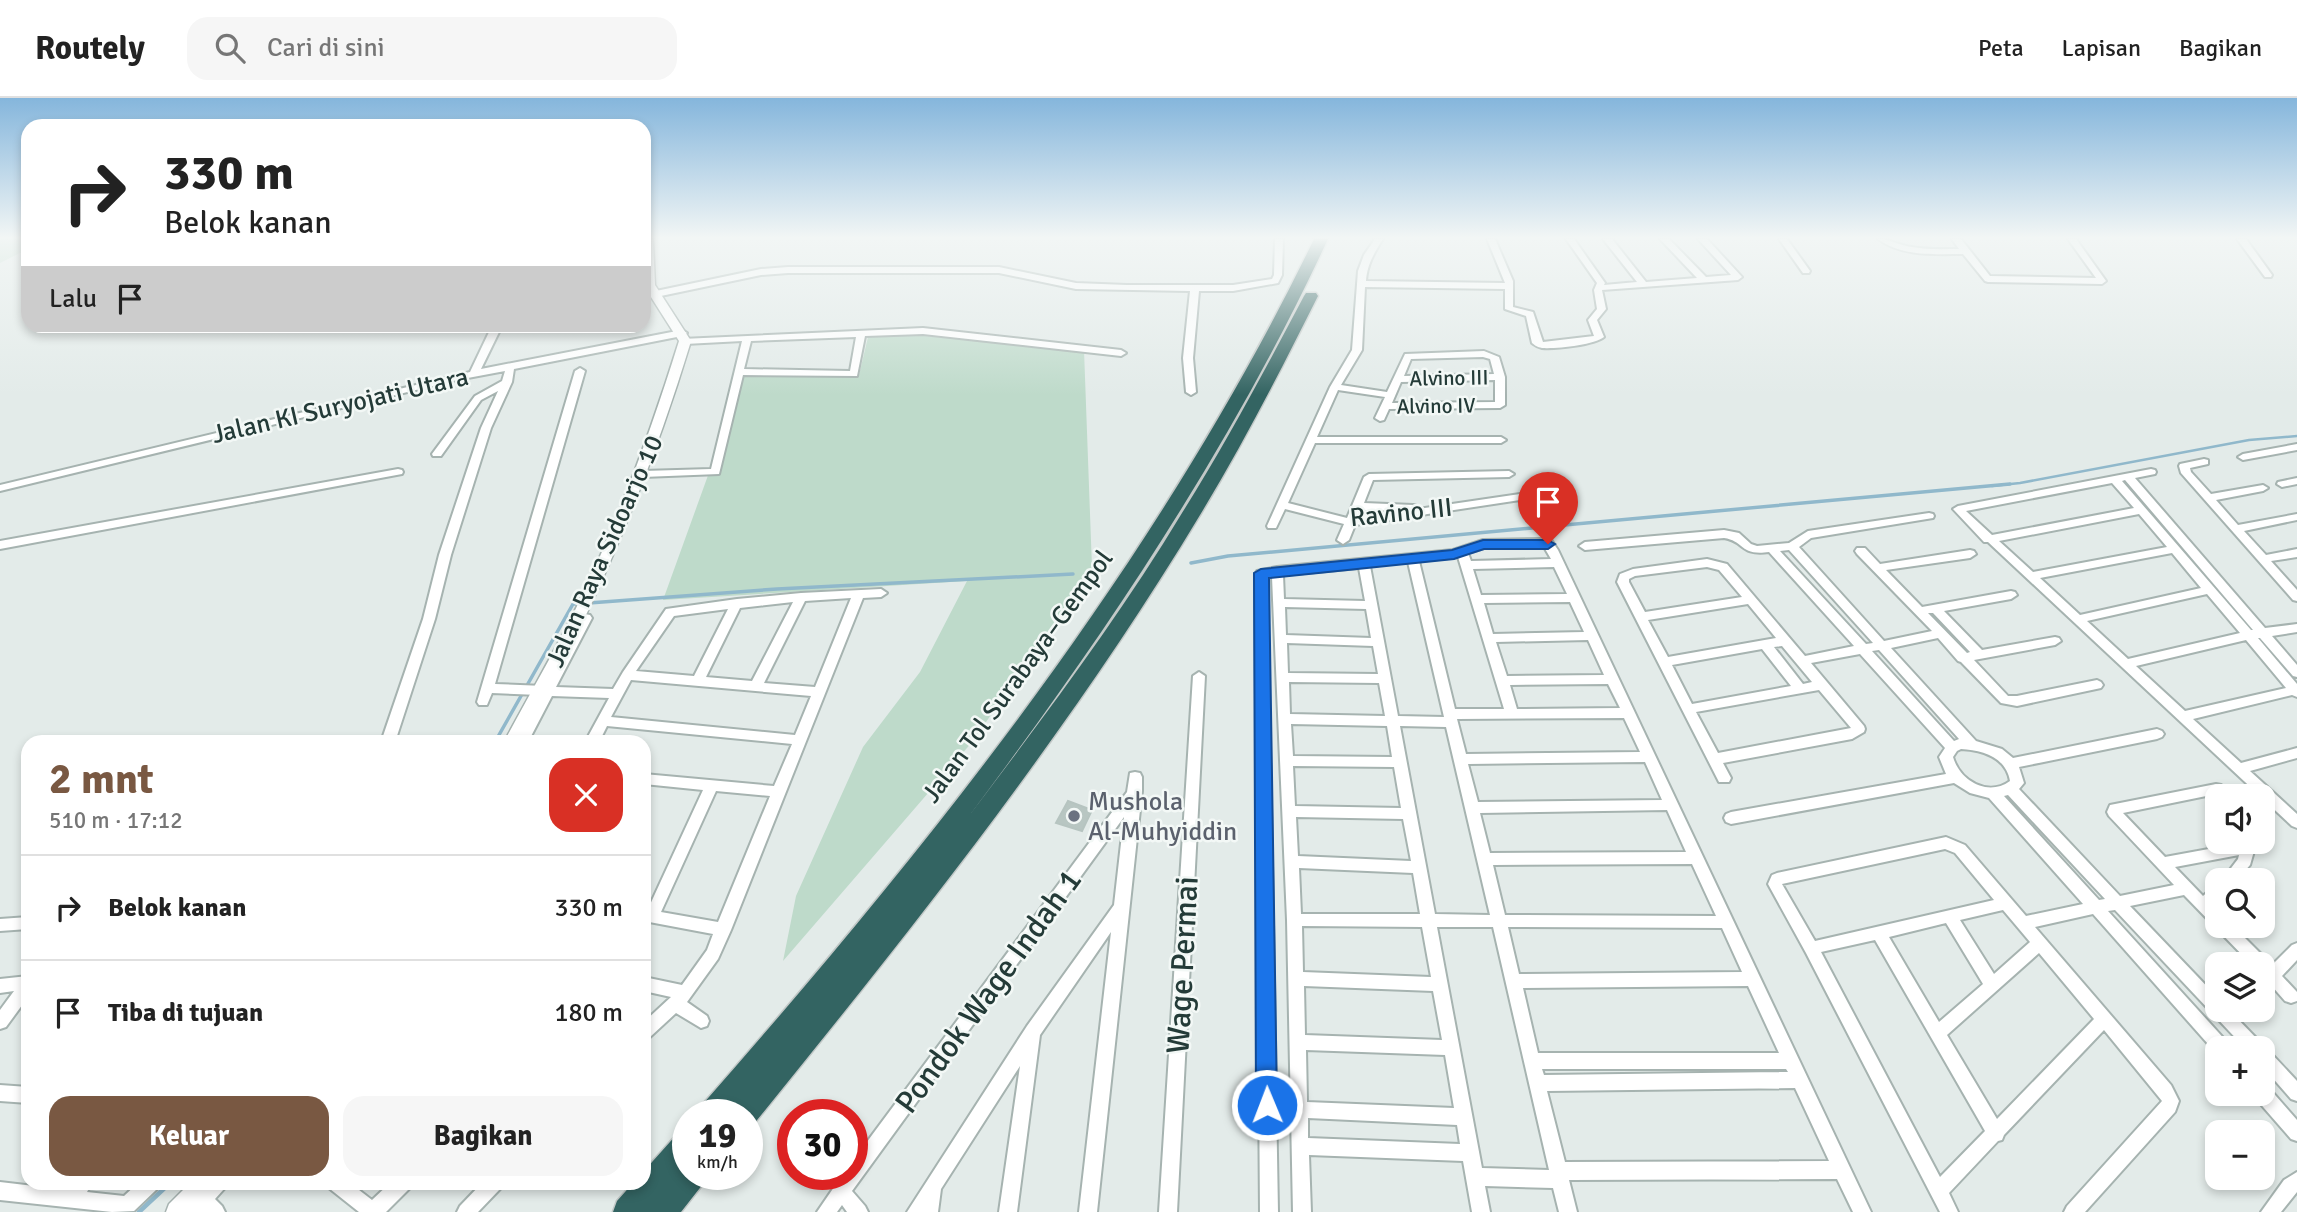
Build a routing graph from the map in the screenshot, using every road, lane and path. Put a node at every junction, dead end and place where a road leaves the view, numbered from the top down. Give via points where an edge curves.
1 (654, 291) edge
2 (670, 291) edge
3 (1195, 291) edge
4 (1295, 291) edge
5 (1311, 291) edge
6 (1362, 291) edge
7 (1508, 291) edge
8 (1599, 291) edge
9 (656, 294) junction
10 (832, 323) dead end
11 (494, 333) edge
12 (861, 333) junction
13 (828, 334) junction
14 (683, 337) junction
15 (747, 338) junction
16 (1121, 353) dead end
17 (510, 367) junction
18 (580, 371) dead end
19 (738, 372) junction
20 (474, 374) junction
21 (1500, 377) junction
22 (1398, 379) junction
23 (507, 381) junction
24 (1335, 387) junction
25 (1191, 392) dead end
26 (1391, 395) junction
27 (1386, 407) junction
28 (1380, 418) dead end
29 (1311, 440) junction
30 (1501, 440) dead end
31 (2297, 447) edge
32 (437, 454) dead end
33 (2243, 457) dead end
34 (2204, 462) dead end
35 (398, 472) dead end
36 (2151, 472) dead end
37 (643, 474) junction
38 (1492, 474) junction
39 (1508, 474) dead end
40 (2121, 478) junction
41 (2297, 481) edge
42 (2282, 484) dead end
43 (2263, 488) dead end
44 (2, 490) edge
45 (1520, 497) dead end
46 (2207, 498) junction
47 (1502, 499) junction
48 (1283, 505) junction
49 (1357, 506) junction
50 (1439, 508) junction
51 (2141, 510) junction
52 (1929, 516) dead end
53 (2297, 517) edge
54 (1350, 522) junction
55 (1272, 526) dead end
56 (2235, 529) junction
57 (1988, 539) junction
58 (1343, 540) dead end
59 (0, 545) edge
60 (1585, 546) dead end
61 (1792, 546) junction
62 (2175, 549) junction
63 (1773, 550) junction
64 (1861, 551) dead end
65 (1462, 552) junction
66 (2297, 553) edge
67 (1970, 554) dead end
68 (1413, 559) junction
69 (2263, 559) junction
70 (1364, 563) junction
71 (1557, 563) junction
72 (1467, 565) junction
73 (1877, 568) junction
74 (1277, 571) junction
75 (1260, 576) joint
76 (2029, 576) junction
77 (2209, 590) junction
78 (881, 593) dead end
79 (859, 594) junction
80 (2296, 594) edge
81 (2011, 595) dead end
82 (801, 597) junction
83 (1574, 598) junction
84 (1478, 599) junction
85 (1750, 600) junction
86 (737, 603) junction
87 (1280, 603) junction
88 (1372, 605) junction
89 (1935, 608) junction
90 (1919, 611) junction
91 (1641, 617) junction
92 (2078, 619) junction
93 (2297, 628) edge
94 (2262, 633) junction
95 (1940, 634) junction
96 (2248, 635) junction
97 (1591, 636) junction
98 (1490, 638) junction
99 (1282, 639) junction
100 (1784, 641) junction
101 (2054, 641) dead end
102 (1378, 642) junction
103 (1765, 645) junction
104 (1881, 645) junction
105 (1863, 649) junction
106 (1979, 654) junction
107 (1962, 658) junction
108 (1801, 661) junction
109 (1665, 663) junction
110 (2125, 664) junction
111 (2297, 673) edge
112 (627, 675) junction
113 (1199, 676) dead end
114 (1283, 677) junction
115 (1385, 679) junction
116 (1612, 679) junction
117 (698, 681) junction
118 (1503, 681) junction
119 (1821, 685) junction
120 (2098, 685) dead end
121 (756, 686) junction
122 (487, 688) junction
123 (1800, 689) junction
124 (542, 690) junction
125 (2296, 691) edge
126 (820, 692) junction
127 (617, 694) junction
128 (483, 702) dead end
129 (1689, 709) junction
130 (1511, 713) junction
131 (1628, 713) junction
132 (2183, 716) junction
133 (1451, 718) junction
134 (1284, 719) junction
135 (603, 721) junction
136 (1392, 721) junction
137 (2157, 734) dead end
138 (390, 735) edge
139 (516, 735) edge
140 (523, 735) edge
141 (596, 735) edge
142 (799, 740) junction
143 (1971, 744) junction
144 (1952, 747) junction
145 (2297, 753) edge
146 (1648, 757) junction
147 (1461, 759) junction
148 (1714, 759) junction
149 (1285, 761) junction
150 (1400, 762) junction
151 (2010, 764) junction
152 (2240, 768) junction
153 (1956, 777) junction
154 (1724, 778) dead end
155 (651, 780) edge
156 (1135, 784) joint
157 (712, 786) junction
158 (2011, 790) junction
159 (2205, 791) edge
160 (779, 792) junction
161 (1993, 793) junction
162 (1671, 805) junction
163 (1472, 807) junction
164 (1289, 811) junction
165 (1409, 814) junction
166 (1731, 818) dead end
167 (2297, 822) edge
168 (2205, 854) edge
169 (2250, 854) edge
170 (1696, 858) junction
171 (1485, 859) junction
172 (1291, 862) junction
173 (2162, 863) junction
174 (1419, 867) junction
175 (2239, 868) edge
176 (2187, 888) junction
177 (2118, 902) junction
178 (2006, 904) junction
179 (2203, 906) edge
180 (1120, 907) junction
181 (2096, 907) junction
182 (651, 909) edge
183 (651, 916) edge
184 (1949, 916) junction
185 (1294, 920) junction
186 (1429, 920) junction
187 (1499, 921) junction
188 (1726, 922) junction
189 (2022, 923) junction
190 (21, 924) edge
191 (0, 925) edge
192 (724, 930) junction
193 (1878, 932) junction
194 (2235, 938) edge
195 (2039, 943) junction
196 (1811, 948) junction
197 (2297, 950) edge
198 (2248, 952) edge
199 (2275, 963) edge
200 (1295, 979) junction
201 (1754, 979) junction
202 (2275, 979) edge
203 (1514, 981) junction
204 (21, 984) edge
205 (1440, 984) junction
206 (1992, 985) junction
207 (0, 986) edge
208 (651, 987) edge
209 (21, 994) edge
210 (2205, 995) edge
211 (2291, 996) dead end
212 (681, 998) junction
213 (2104, 1019) junction
214 (701, 1021) dead end
215 (2230, 1022) edge
216 (0, 1023) edge
217 (651, 1026) edge
218 (1033, 1031) junction
219 (1937, 1034) junction
220 (2211, 1036) edge
221 (2244, 1036) edge
222 (1296, 1042) junction
223 (1451, 1048) junction
224 (1532, 1061) junction
225 (1791, 1061) junction
226 (2275, 1069) edge
227 (1800, 1080) junction
228 (1538, 1083) junction
229 (0, 1093) edge
230 (2297, 1093) edge
231 (21, 1094) edge
232 (726, 1099) edge
233 (756, 1099) edge
234 (2273, 1106) edge
235 (1299, 1110) junction
236 (1464, 1117) junction
237 (2297, 1133) edge
238 (1996, 1134) junction
239 (1300, 1146) junction
240 (1470, 1153) junction
241 (672, 1161) edge
242 (1842, 1170) junction
243 (1559, 1175) junction
244 (1475, 1177) junction
245 (2297, 1181) edge
246 (934, 1184) junction
247 (651, 1186) edge
248 (78, 1190) edge
249 (143, 1190) edge
250 (345, 1190) edge
251 (396, 1190) edge
252 (483, 1190) edge
253 (647, 1190) edge
254 (680, 1190) edge
255 (0, 1191) edge
256 (841, 1191) junction
257 (1938, 1191) junction
258 (73, 1198) junction
259 (202, 1200) edge
260 (124, 1208) edge
261 (177, 1212) edge
262 (466, 1212) edge
263 (628, 1212) edge
264 (662, 1212) edge
265 (826, 1212) edge
266 (859, 1212) edge
267 (916, 1212) edge
268 (929, 1212) edge
269 (1008, 1212) edge
270 (1088, 1212) edge
271 (1168, 1212) edge
272 (1269, 1212) edge
273 (1302, 1212) edge
274 (1481, 1212) edge
275 (1568, 1212) edge
276 (1862, 1212) edge
277 (1949, 1212) edge
278 (2073, 1212) edge
279 (2270, 1212) edge

1 - 9 street
2 - 9 street
3 - 25 street via 1188,358
4 - 232 highway, Jalan Tol Surabaya–Gempol via 1259,365 1103,616 852,950
5 - 233 highway, Jalan Tol Surabaya–Gempol via 1233,444 1115,631 976,822
6 - 24 street via 1357,350
7 - 8 street via 1510,310 1530,314 1537,343 1542,345 1598,339 1592,320 1602,309
9 - 14 street
10 - 13 street
11 - 20 street
12 - 13 street
12 - 16 street via 923,331
12 - 19 street via 854,374
13 - 15 street
14 - 15 street
14 - 17 street, Jalan KI Suryojati Utara
14 - 37 street, Jalan Raya Sidoarjo 10
15 - 19 street
17 - 20 street, Jalan KI Suryojati Utara
17 - 23 street
18 - 122 street
19 - 37 street via 715,472
20 - 44 street, Jalan KI Suryojati Utara
21 - 22 street, Alvino III
21 - 22 street via 1489,354 1415,354 1406,357
21 - 27 street, Alvino IV via 1498,405
22 - 26 street
23 - 32 street via 478,398
23 - 138 street via 486,428
24 - 26 street
24 - 29 street
26 - 27 street
27 - 28 street
29 - 30 street
29 - 48 street
31 - 33 street
34 - 46 street via 2184,468
35 - 59 street
36 - 40 street
37 - 124 street, Jalan Raya Sidoarjo 10
38 - 39 street
38 - 47 street
38 - 49 street via 1372,476 1367,478
40 - 51 street
40 - 57 street via 1958,508
40 - 94 street
41 - 42 street
43 - 46 street
45 - 47 street, Ravino III
46 - 56 street
47 - 50 street, Ravino III
48 - 54 street, Ravino III
48 - 55 street
49 - 50 street
49 - 54 street
50 - 54 street, Ravino III
51 - 57 street
51 - 62 street
52 - 61 street via 1808,535
53 - 56 street
54 - 58 street
56 - 69 street
57 - 76 street
60 - 63 street via 1730,534 1752,550
61 - 63 street
61 - 104 street
62 - 76 street
62 - 77 street
63 - 105 street
64 - 73 street
65 - 68 street
65 - 71 street via 1483,544 1545,543
65 - 72 street
66 - 69 street
67 - 73 street
68 - 70 street
68 - 133 street
69 - 80 street
70 - 74 street
70 - 88 street
71 - 72 street
71 - 83 street
72 - 84 street
73 - 90 street
74 - 75 street
74 - 87 street
75 - 272 street
76 - 92 street
77 - 92 street
77 - 96 street
78 - 79 street
79 - 82 street
79 - 126 street
81 - 89 street
82 - 86 street
82 - 121 street
83 - 84 street
83 - 97 street
84 - 98 street
85 - 91 street
85 - 91 street via 1716,563 1633,573 1622,579
85 - 100 street
86 - 112 street via 670,612
86 - 117 street
87 - 88 street
87 - 99 street
88 - 102 street
89 - 90 street
89 - 106 street
90 - 95 street
91 - 109 street
92 - 110 street
93 - 94 street
94 - 96 street
94 - 111 street
95 - 104 street
95 - 107 street
96 - 110 street
96 - 125 street
97 - 98 street
97 - 116 street
98 - 118 street
99 - 102 street
99 - 114 street
100 - 103 street
100 - 108 street
101 - 106 street
102 - 115 street
103 - 109 street
103 - 123 street
104 - 105 street
104 - 143 street
105 - 108 street
105 - 144 street
106 - 107 street
107 - 120 street via 2006,701
108 - 119 street
109 - 129 street
110 - 132 street
112 - 117 street
112 - 127 street
113 - 271 street, Wage Permai
114 - 115 street
114 - 134 street
115 - 136 street
116 - 118 street
116 - 131 street
117 - 121 street
118 - 130 street
119 - 123 street
119 - 148 street via 1856,723 1857,732
121 - 126 street
122 - 124 street
122 - 128 street
123 - 129 street
124 - 127 street
124 - 139 street, Jalan Raya Sidoarjo 10
124 - 140 street
125 - 132 street
126 - 142 street
127 - 135 street
129 - 148 street
130 - 131 street
130 - 133 street
131 - 146 street
132 - 152 street
133 - 136 street
133 - 147 street
134 - 136 street
134 - 149 street
135 - 141 street
135 - 142 street
136 - 150 street
137 - 151 street
142 - 160 street
143 - 144 street
143 - 151 street via 1997,753
144 - 153 street via 1946,757
145 - 152 street
146 - 147 street
146 - 162 street
147 - 163 street
148 - 154 street
149 - 150 street
149 - 164 street
150 - 165 street
151 - 158 street via 2017,783
152 - 167 street
153 - 161 street
153 - 166 street
155 - 157 street
156 - 180 street, Pondok Wage Indah 1
156 - 256 street, Pondok Wage Indah 1
157 - 160 street
157 - 182 street
158 - 161 street
158 - 177 street
159 - 173 street via 2115,809
160 - 192 street
161 - 181 street
162 - 163 street
162 - 170 street
163 - 171 street
164 - 165 street
164 - 172 street
165 - 174 street
168 - 173 street
169 - 175 street
170 - 171 street
170 - 188 street
171 - 187 street
172 - 174 street
172 - 185 street
173 - 176 street
174 - 186 street
176 - 177 street
176 - 179 street
177 - 181 street
177 - 210 street
178 - 184 street
178 - 189 street
178 - 196 street via 1950,844 1777,879 1775,884
180 - 218 street, Pondok Wage Indah 1
180 - 270 street, Pondok Wage Indah 1
181 - 189 street
181 - 220 street
183 - 192 street
184 - 193 street
184 - 206 street
185 - 186 street
185 - 200 street
186 - 187 street
186 - 205 street
187 - 188 street
187 - 203 street
188 - 201 street
189 - 195 street
190 - 191 street
192 - 212 street via 707,965
193 - 196 street
193 - 219 street
194 - 198 street
195 - 206 street
195 - 213 street
196 - 257 street
197 - 199 street
200 - 205 street
200 - 222 street
201 - 203 street
201 - 225 street
202 - 211 street
203 - 224 street
204 - 207 street
205 - 223 street
206 - 219 street
208 - 212 street
209 - 216 street
212 - 214 street
212 - 217 street
213 - 238 street
213 - 278 street via 2171,1101
215 - 221 street
218 - 246 street, Pondok Wage Indah 1
218 - 269 street, Pondok Wage Indah 1
219 - 238 street
222 - 223 street
222 - 235 street
223 - 236 street
224 - 225 street
224 - 228 street
225 - 227 street
226 - 230 street
227 - 228 street
227 - 242 street
228 - 243 street
229 - 231 street
234 - 237 street
235 - 236 street
235 - 239 street
236 - 240 street
238 - 257 street
239 - 240 street
239 - 273 street
240 - 244 street
241 - 247 highway
242 - 243 street
242 - 276 street
243 - 244 street
243 - 275 street
244 - 274 street
245 - 279 street
246 - 267 street, Pondok Wage Indah 1
246 - 268 street, Pondok Wage Indah 1
248 - 258 street
249 - 260 street
250 - 251 street via 373,1212
252 - 262 street
253 - 263 highway
254 - 264 highway
255 - 258 street
256 - 265 street, Pondok Wage Indah 1
256 - 266 street
257 - 277 street
258 - 260 street
259 - 261 street

